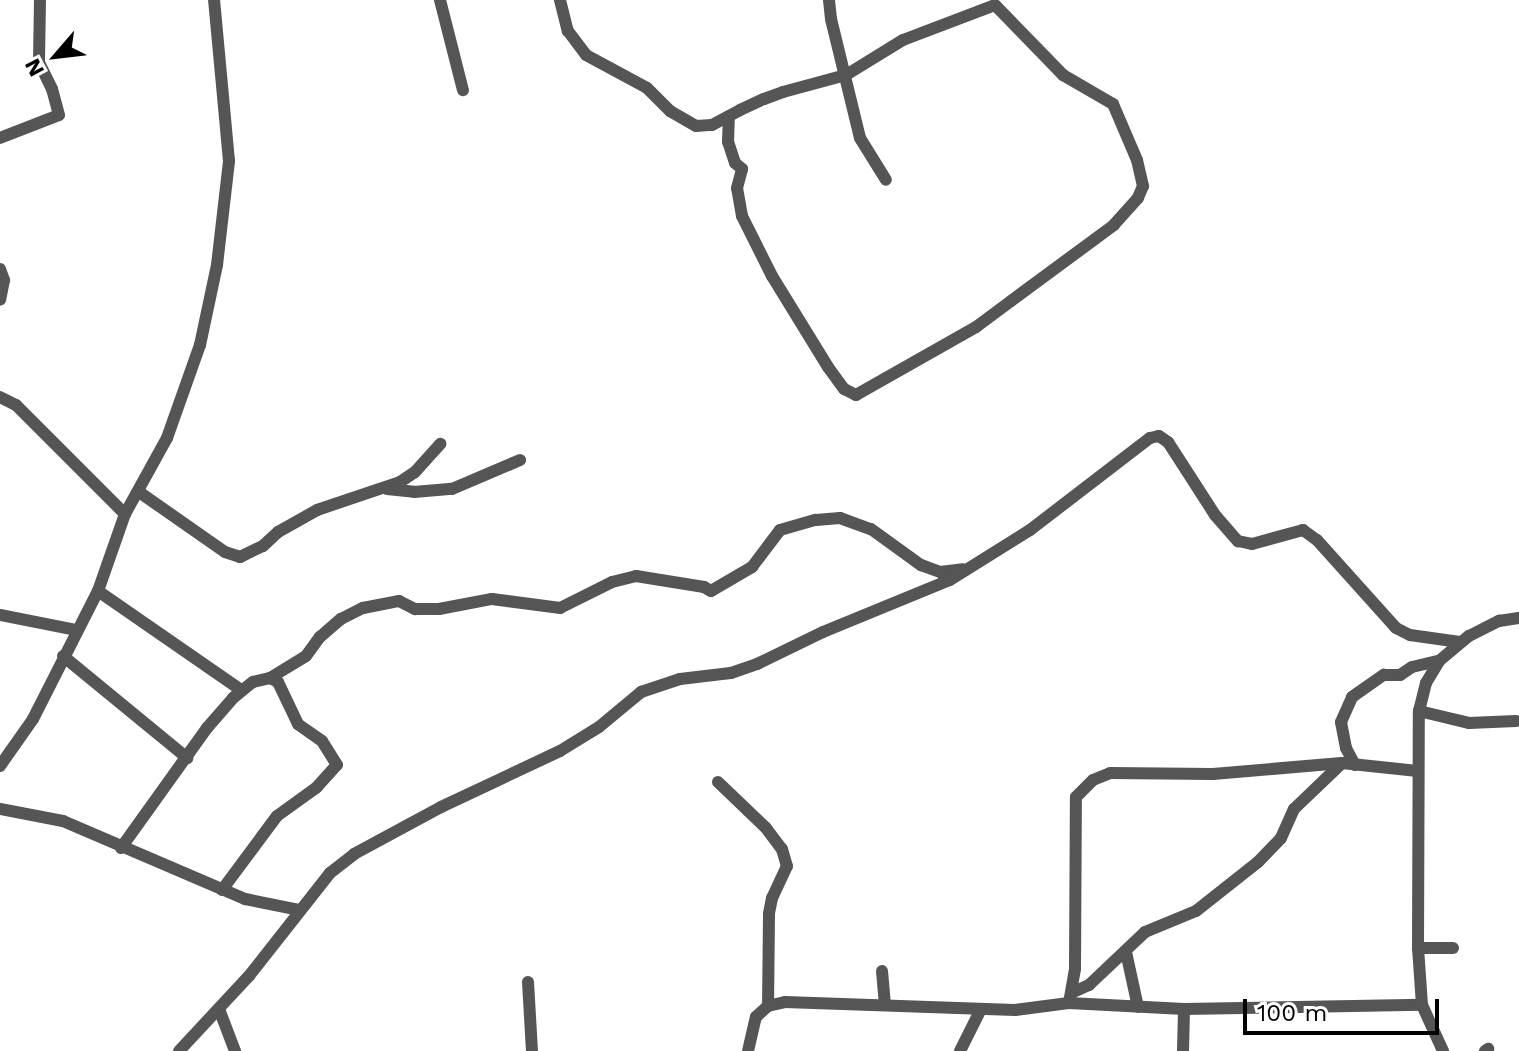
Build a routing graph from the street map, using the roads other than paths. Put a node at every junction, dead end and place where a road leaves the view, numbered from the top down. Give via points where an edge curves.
1 (40, 0) edge
2 (214, 0) edge
3 (440, 0) edge
4 (560, 0) edge
5 (829, 0) edge
6 (846, 75) junction
7 (463, 90) dead end
8 (729, 116) junction
9 (0, 138) edge
10 (886, 180) dead end
11 (0, 269) edge
12 (0, 300) edge
13 (0, 397) edge
14 (440, 444) dead end
15 (520, 460) dead end
16 (387, 489) junction
17 (139, 492) junction
18 (125, 514) junction
19 (972, 567) junction
20 (98, 591) junction
21 (0, 615) edge
22 (1519, 618) edge
23 (76, 630) junction
24 (1460, 642) junction
25 (63, 656) junction
26 (1439, 661) junction
27 (270, 678) junction
28 (241, 690) junction
29 (1419, 711) junction
30 (1516, 721) dead end
31 (187, 758) junction
32 (1349, 764) junction
33 (0, 766) edge
34 (1418, 771) junction
35 (718, 782) dead end
36 (0, 809) edge
37 (121, 848) junction
38 (222, 890) junction
39 (299, 910) junction
40 (1418, 948) junction
41 (1453, 948) dead end
42 (1126, 952) junction
43 (882, 971) dead end
44 (528, 982) dead end
45 (1070, 998) junction
46 (885, 1004) junction
47 (1422, 1005) junction
48 (768, 1006) junction
49 (1138, 1007) junction
50 (219, 1009) junction
51 (981, 1009) junction
52 (1184, 1009) junction
53 (179, 1051) edge
54 (235, 1051) edge
55 (532, 1051) edge
56 (748, 1051) edge
57 (960, 1051) edge
58 (1183, 1051) edge
59 (1443, 1051) edge

1 - 9 street via 39,62 59,115
2 - 17 street via 229,161 217,265 187,385
3 - 7 street
4 - 8 street via 575,44 598,65 647,88 689,124 712,125
5 - 6 street
6 - 8 street via 783,92
6 - 8 street via 903,40 995,5 1063,75 1113,104 1137,160 1141,191 1114,225 976,327 856,395 844,389 828,367 748,229 737,202 742,169 728,142
6 - 10 street via 860,138
11 - 12 street
13 - 18 street via 16,405
14 - 16 street via 415,472
15 - 16 street via 452,489
16 - 17 street via 317,510 240,557
17 - 18 street
18 - 20 street
19 - 24 street via 1159,436 1238,541 1252,544 1303,530 1396,628
19 - 27 street via 940,572 857,523 816,520 780,530 752,567 711,591 636,576 560,608 492,599 439,609 415,609 399,601 363,608 341,619 306,656
19 - 39 street via 920,595 757,664 641,692 560,751 354,854
20 - 23 street
20 - 28 street
21 - 23 street
22 - 24 street via 1499,621
23 - 25 street
24 - 26 street
25 - 31 street
25 - 33 street via 33,719
26 - 29 street
26 - 32 street via 1384,675 1352,697 1341,722
27 - 28 street
27 - 38 street via 278,682 298,724 322,741 337,765 277,816
28 - 31 street
29 - 30 street via 1469,723
29 - 34 street
31 - 37 street
32 - 34 street
32 - 42 street via 1294,809 1281,838 1258,862 1196,911 1145,932
32 - 45 street via 1213,774 1110,773 1093,780 1076,797 1075,969
34 - 40 street
35 - 48 street via 766,828 787,866 769,914
36 - 37 street via 63,821
37 - 38 street
38 - 39 street
39 - 50 street
40 - 41 street
40 - 47 street
42 - 45 street
42 - 49 street
43 - 46 street
44 - 55 street
45 - 49 street
45 - 51 street via 1015,1010
46 - 48 street
46 - 51 street
47 - 52 street
47 - 59 street
48 - 56 street via 756,1017
49 - 52 street
50 - 53 street
50 - 54 street
51 - 57 street
52 - 58 street

